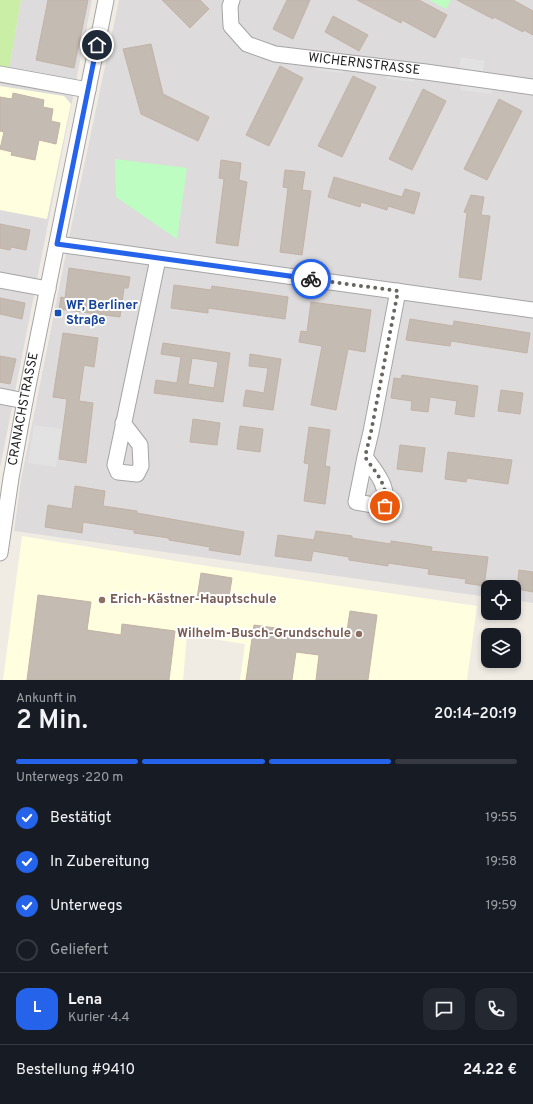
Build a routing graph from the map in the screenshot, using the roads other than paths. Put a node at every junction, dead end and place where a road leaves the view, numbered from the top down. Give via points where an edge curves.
1 (106, 0) edge
2 (232, 0) edge
3 (0, 74) edge
4 (533, 87) edge
5 (88, 90) junction
6 (57, 244) junction
7 (158, 259) junction
8 (0, 280) edge
9 (48, 289) junction
10 (398, 291) junction
11 (533, 310) edge
12 (0, 396) edge
13 (25, 401) junction
14 (123, 423) dead end
15 (365, 457) dead end
16 (0, 554) edge

1 - 5 street, CRANACHSTRASSE
2 - 4 street, WICHERNSTRASSE via 230,26 247,44 275,54
3 - 5 street
5 - 6 street, CRANACHSTRASSE
6 - 7 street
6 - 9 street, CRANACHSTRASSE
7 - 10 street
7 - 14 street
8 - 9 street
9 - 13 street, CRANACHSTRASSE
10 - 11 street
10 - 15 street
12 - 13 street
13 - 16 street, CRANACHSTRASSE

